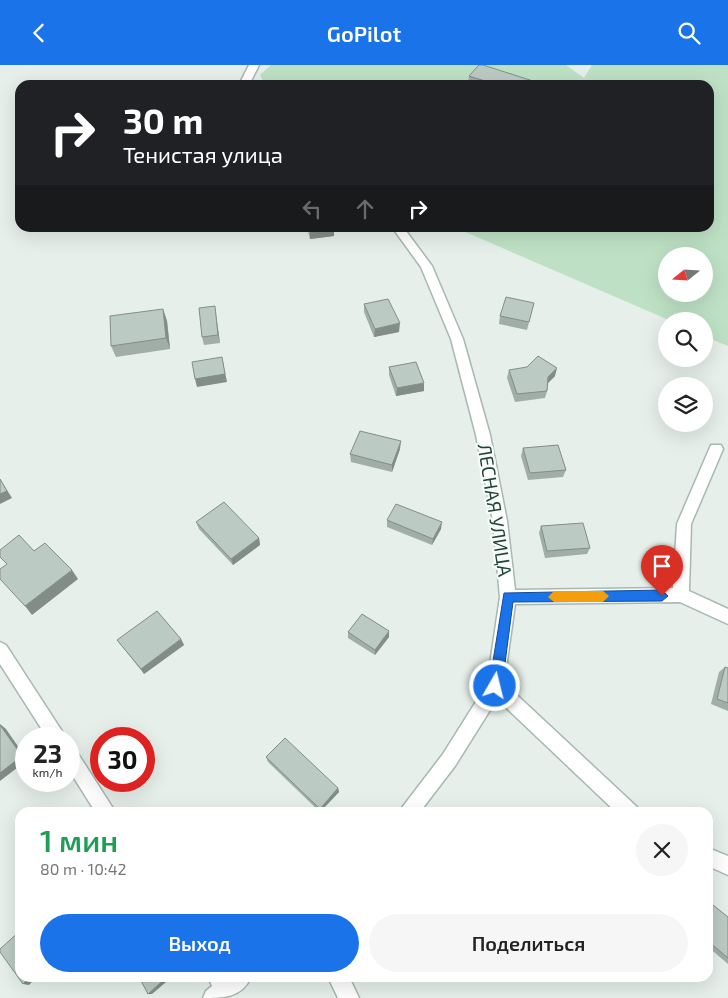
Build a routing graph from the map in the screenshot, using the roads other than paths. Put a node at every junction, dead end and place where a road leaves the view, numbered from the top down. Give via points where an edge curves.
1 (254, 65) edge
2 (246, 80) edge
3 (401, 232) edge
4 (716, 449) dead end
5 (681, 595) junction
6 (508, 597) junction
7 (728, 617) edge
8 (0, 650) edge
9 (495, 686) junction
10 (50, 727) edge
11 (80, 772) edge
12 (103, 807) edge
13 (412, 807) edge
14 (625, 807) edge
15 (713, 859) edge
16 (728, 866) edge
17 (341, 982) edge
18 (349, 998) edge

1 - 2 street
3 - 6 street, ЛЕСНАЯ УЛИЦА via 426,266 457,339 483,435 500,521
4 - 5 street via 684,524
5 - 6 street
5 - 7 street
6 - 9 street, ЛЕСНАЯ УЛИЦА
8 - 10 street
9 - 13 street, ЛЕСНАЯ УЛИЦА via 449,760
9 - 14 street
11 - 12 street
15 - 16 street
17 - 18 street

